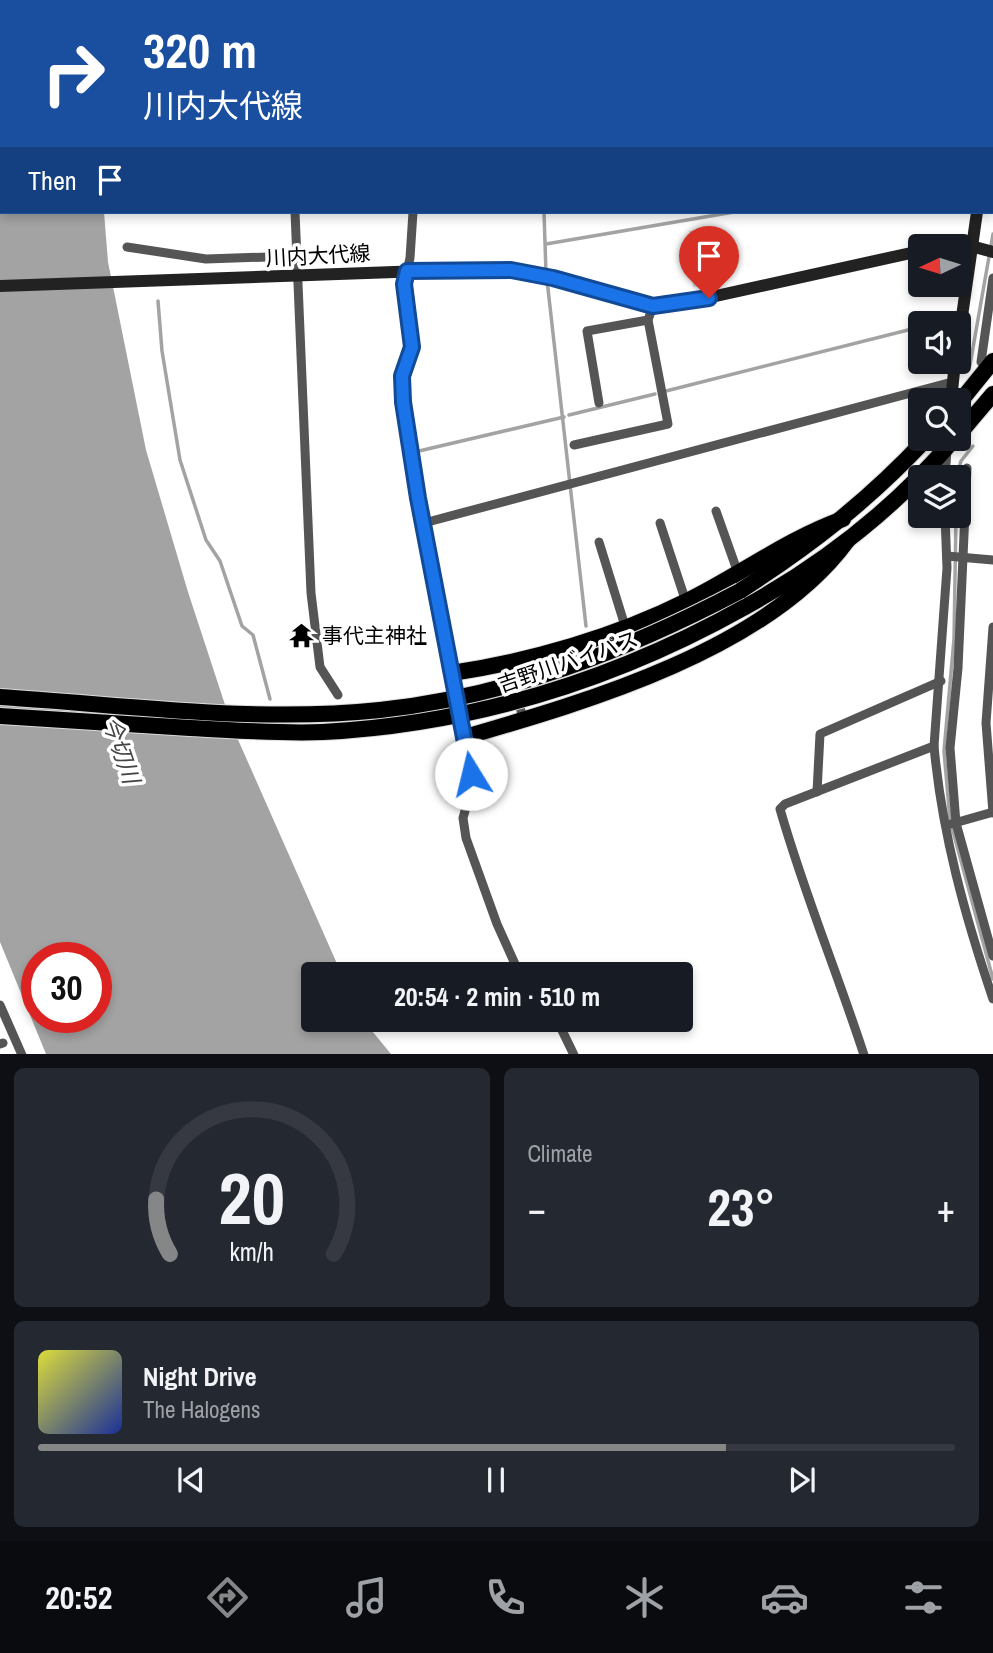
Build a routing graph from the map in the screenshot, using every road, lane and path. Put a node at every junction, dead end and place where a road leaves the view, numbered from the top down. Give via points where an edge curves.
1 (295, 214) edge
2 (413, 214) edge
3 (977, 214) edge
4 (971, 246) joint
5 (127, 247) dead end
6 (990, 251) edge
7 (908, 254) edge
8 (298, 256) junction
9 (407, 271) junction
10 (299, 276) junction
11 (993, 278) edge
12 (0, 286) edge
13 (653, 306) junction
14 (648, 320) junction
15 (987, 361) edge
16 (953, 374) edge
17 (952, 382) junction
18 (952, 388) edge
19 (969, 388) edge
20 (993, 394) edge
21 (599, 403) dead end
22 (971, 420) edge
23 (574, 445) dead end
24 (915, 451) edge
25 (941, 451) edge
26 (902, 492) junction
27 (908, 492) edge
28 (716, 511) dead end
29 (843, 519) junction
30 (424, 523) junction
31 (660, 523) dead end
32 (948, 528) edge
33 (960, 528) edge
34 (847, 541) junction
35 (599, 542) dead end
36 (956, 557) junction
37 (993, 560) edge
38 (738, 573) junction
39 (686, 602) junction
40 (625, 626) junction
41 (993, 627) edge
42 (509, 663) junction
43 (452, 673) junction
44 (991, 678) edge
45 (940, 681) junction
46 (338, 695) dead end
47 (0, 697) edge
48 (0, 716) edge
49 (523, 719) junction
50 (465, 737) junction
51 (934, 746) junction
52 (817, 792) junction
53 (993, 813) edge
54 (950, 824) junction
55 (993, 956) edge
56 (514, 962) edge
57 (993, 999) edge
58 (0, 1005) edge
59 (563, 1032) edge
60 (22, 1054) edge
61 (574, 1054) edge
62 (863, 1054) edge

1 - 8 street
2 - 9 street
3 - 4 main road
4 - 6 main road
5 - 8 street via 206,259
7 - 13 main road, 川内大代線
8 - 10 street
9 - 10 main road, 川内大代線
9 - 13 main road, 川内大代線 via 479,269 548,276
9 - 30 street via 404,284 412,347 402,376 403,402
10 - 12 main road, 川内大代線
10 - 46 street via 311,593 320,667
11 - 15 street
13 - 14 street
14 - 21 street via 587,331
14 - 23 street via 668,424
15 - 19 highway
16 - 17 main road
17 - 18 main road
17 - 30 street
20 - 22 highway
24 - 29 highway, 吉野川バイパス
25 - 26 highway, 吉野川バイパス
26 - 27 street
26 - 34 highway, 吉野川バイパス
28 - 38 street
29 - 38 highway via 806,532
29 - 47 highway, 吉野川バイパス, bridge via 740,591 659,632 588,663 433,703 356,712 263,715
30 - 43 street
31 - 39 street
32 - 36 street
33 - 36 street
34 - 48 highway, 吉野川バイパス, bridge via 688,639 589,681 496,708 437,720 321,732
34 - 49 highway via 827,568 795,597 720,643 610,691
35 - 40 street
36 - 37 street
36 - 45 street
36 - 54 street
38 - 39 highway
39 - 40 highway
40 - 42 highway
41 - 44 street
42 - 43 highway
42 - 49 street
43 - 50 street
44 - 53 street via 986,737
45 - 51 street
45 - 52 street via 821,734
49 - 50 highway
50 - 56 street via 472,786 463,818 466,838
51 - 52 street
51 - 54 street
52 - 62 street via 780,809
53 - 54 street
54 - 55 street
54 - 57 street via 964,907
58 - 60 street
59 - 61 street

